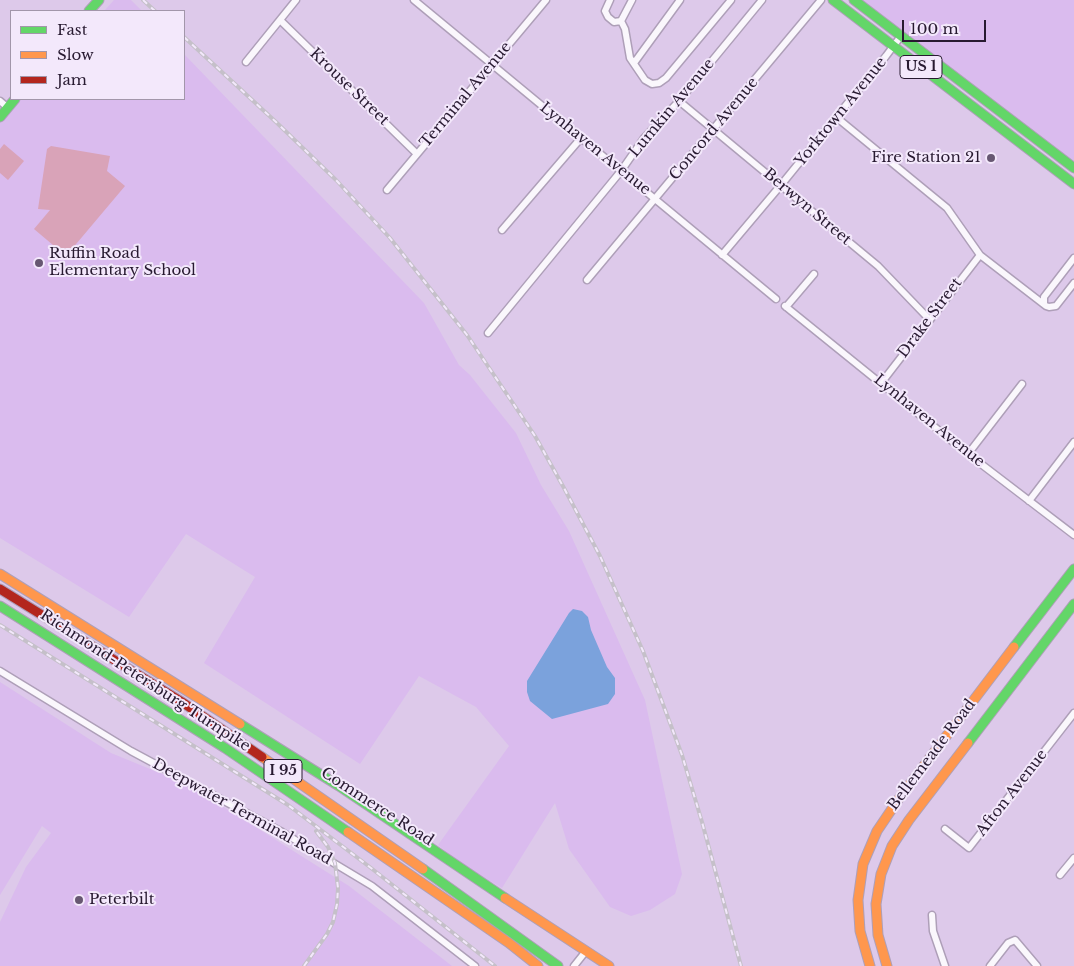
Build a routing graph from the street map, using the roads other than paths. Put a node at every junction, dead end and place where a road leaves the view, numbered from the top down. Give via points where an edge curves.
1 (99, 0) edge
2 (296, 0) edge
3 (414, 0) edge
4 (546, 0) edge
5 (610, 0) edge
6 (632, 0) edge
7 (680, 0) edge
8 (730, 0) edge
9 (762, 0) edge
10 (820, 0) edge
11 (834, 0) edge
12 (854, 0) edge
13 (90, 10) edge
14 (280, 20) junction
15 (621, 21) junction
16 (901, 36) junction
17 (894, 46) junction
18 (246, 62) dead end
19 (634, 63) junction
20 (492, 64) junction
21 (14, 100) edge
22 (0, 101) edge
23 (679, 101) junction
24 (8, 108) junction
25 (0, 117) edge
26 (836, 117) junction
27 (714, 129) junction
28 (581, 138) junction
29 (417, 154) junction
30 (1074, 168) edge
31 (621, 171) junction
32 (1074, 184) edge
33 (781, 185) junction
34 (387, 190) dead end
35 (655, 198) junction
36 (502, 230) dead end
37 (980, 254) junction
38 (722, 255) junction
39 (1074, 258) edge
40 (1071, 268) edge
41 (814, 274) dead end
42 (587, 280) dead end
43 (1074, 283) edge
44 (776, 299) dead end
45 (1044, 303) junction
46 (929, 319) junction
47 (488, 333) dead end
48 (882, 382) junction
49 (1022, 384) dead end
50 (1074, 442) edge
51 (968, 454) junction
52 (1028, 501) junction
53 (1074, 535) edge
54 (0, 569) edge
55 (1074, 569) edge
56 (0, 574) edge
57 (0, 589) edge
58 (1074, 604) edge
59 (0, 606) edge
60 (0, 671) edge
61 (1074, 713) edge
62 (945, 828) dead end
63 (1074, 858) edge
64 (1060, 875) dead end
65 (932, 915) dead end
66 (570, 941) junction
67 (586, 951) junction
68 (475, 966) edge
69 (538, 966) edge
70 (558, 966) edge
71 (574, 966) edge
72 (609, 966) edge
73 (870, 966) edge
74 (887, 966) edge
75 (946, 966) edge
76 (990, 966) edge
77 (1037, 966) edge

1 - 13 main road
2 - 14 street
3 - 20 street, Lynhaven Avenue
4 - 20 street, Terminal Avenue
5 - 15 street via 605,11 608,17 614,22
6 - 15 street
7 - 19 street
8 - 19 street via 659,83 645,80
9 - 23 street, Lumkin Avenue
10 - 27 street, Concord Avenue
11 - 17 main road, US 1
12 - 16 main road, US 1
14 - 18 street
14 - 29 street, Krouse Street
15 - 19 street
16 - 17 street, Yorktown Avenue
16 - 30 main road, US 1
17 - 26 street, Yorktown Avenue
17 - 32 main road, US 1
20 - 28 street, Lynhaven Avenue
20 - 29 street, Terminal Avenue
21 - 24 main road
22 - 24 street
23 - 27 street, Berwyn Street
23 - 31 street, Lumkin Avenue via 644,138
24 - 25 main road
26 - 33 street, Yorktown Avenue
26 - 37 street via 947,208
27 - 33 street, Berwyn Street
27 - 35 street, Concord Avenue
28 - 31 street, Lynhaven Avenue
28 - 36 street
29 - 34 street, Terminal Avenue
31 - 35 street, Lynhaven Avenue
31 - 47 street, Lumkin Avenue
33 - 38 street, Yorktown Avenue
33 - 46 street, Berwyn Street via 878,266
35 - 38 street, Lynhaven Avenue
35 - 42 street, Concord Avenue
37 - 45 street
37 - 46 street, Drake Street
38 - 44 street, Lynhaven Avenue
39 - 40 street
40 - 45 street via 1044,297
41 - 48 street, Lynhaven Avenue via 786,306
43 - 45 street via 1056,306 1049,308
46 - 48 street, Drake Street
48 - 51 street, Lynhaven Avenue
49 - 51 street
50 - 52 street
51 - 52 street, Lynhaven Avenue
52 - 53 street, Lynhaven Avenue
54 - 66 main road, Commerce Road via 377,806
55 - 73 main road, Bellemeade Road via 877,831 865,860 859,890 860,931
56 - 66 main road, Commerce Road via 339,786
57 - 70 main road, Richmond-Petersburg Turnpike / I 95 via 182,702 365,827
58 - 74 main road, Bellemeade Road via 892,846 881,874 876,904 878,935
59 - 69 main road, Richmond-Petersburg Turnpike / I 95 via 234,754
60 - 68 street, Deepwater Terminal Road via 131,750 282,832 372,886
61 - 62 street, Afton Avenue via 969,848
63 - 64 street
65 - 75 street via 933,931
66 - 67 main road, Commerce Road
67 - 71 street
67 - 72 main road, Commerce Road
76 - 77 street via 1008,943 1015,940

